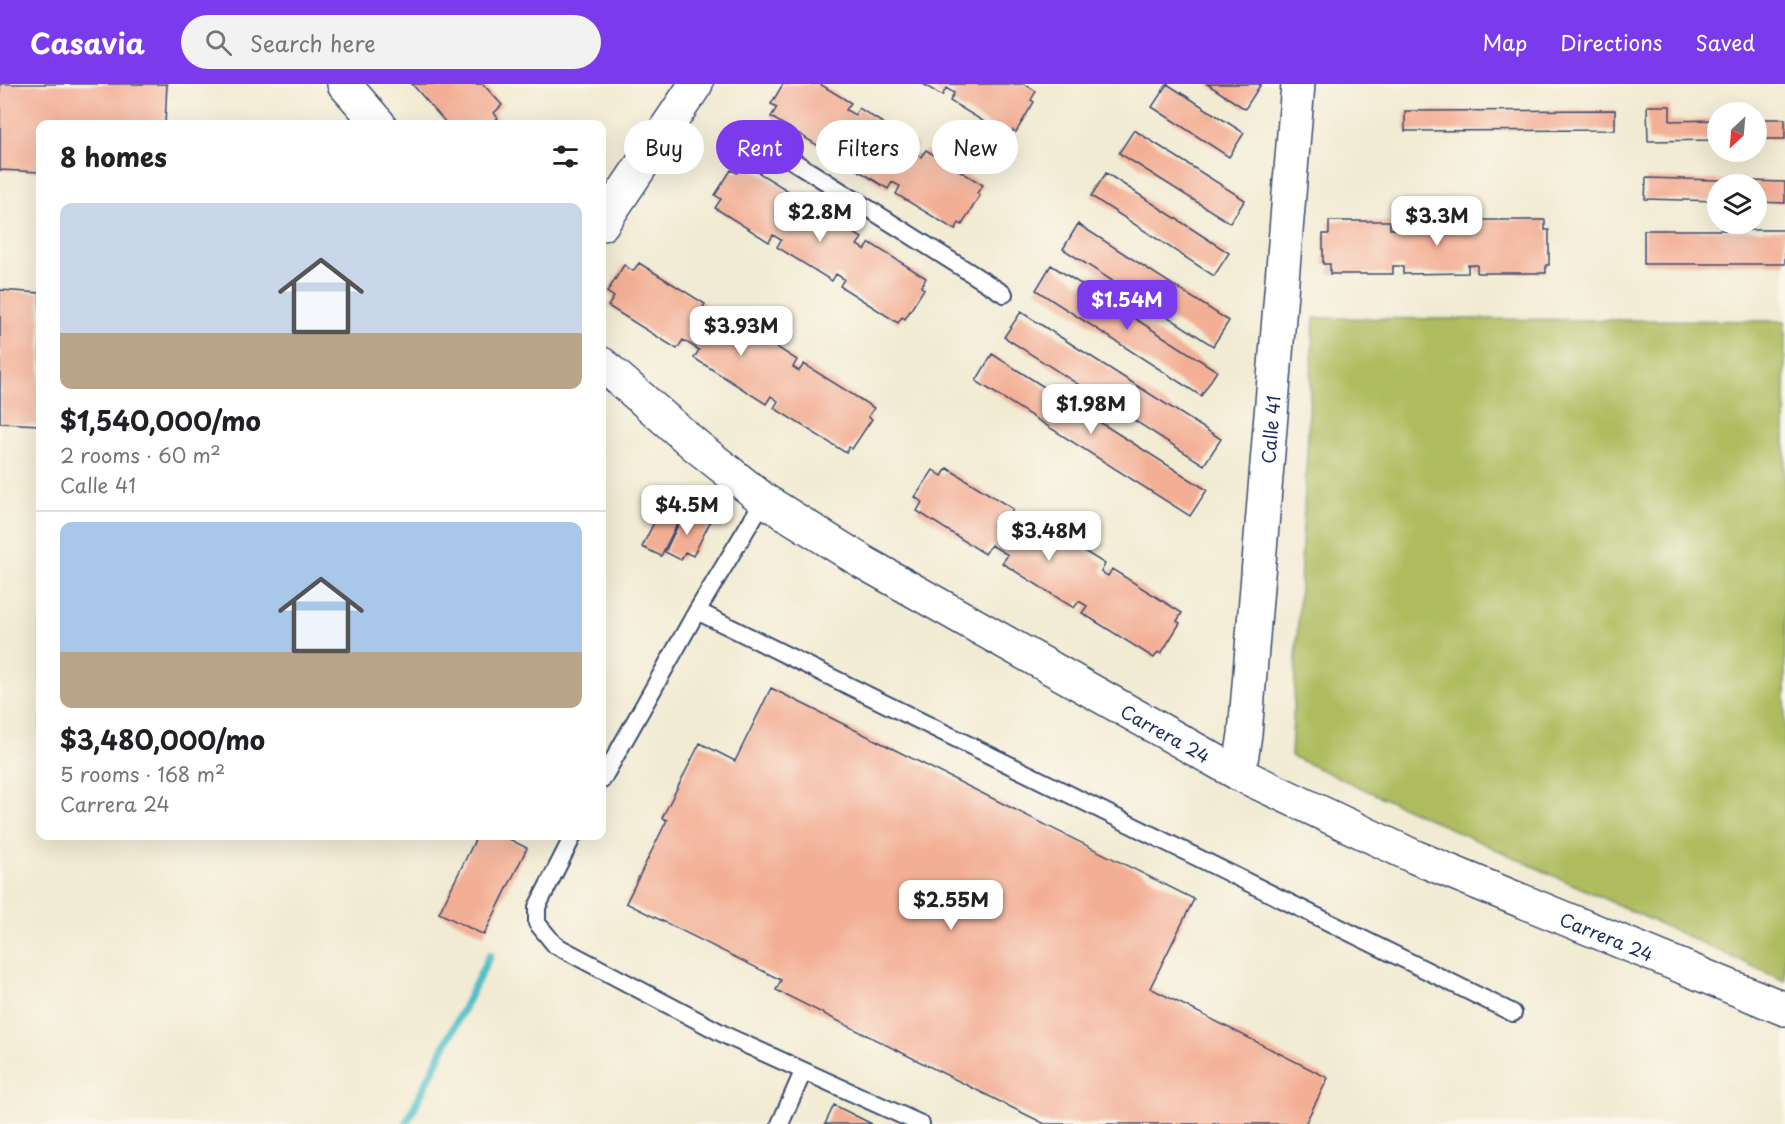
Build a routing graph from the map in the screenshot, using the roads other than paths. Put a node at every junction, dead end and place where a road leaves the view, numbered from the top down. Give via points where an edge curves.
1 (344, 84) edge
2 (696, 84) edge
3 (1298, 84) edge
4 (376, 120) edge
5 (804, 168) edge
6 (606, 218) edge
7 (1004, 294) dead end
8 (606, 367) edge
9 (764, 500) junction
10 (697, 611) junction
11 (606, 773) edge
12 (1239, 774) junction
13 (571, 840) edge
14 (1785, 1009) edge
15 (1513, 1013) dead end
16 (803, 1072) junction
17 (780, 1124) edge
18 (921, 1124) edge

1 - 4 street
2 - 6 street
3 - 12 street, Calle 41
5 - 7 lane
8 - 9 street, Carrera 24
9 - 10 lane
9 - 12 street, Carrera 24 via 863,562
10 - 11 lane
10 - 15 lane
12 - 14 street, Carrera 24 via 1415,857
13 - 16 lane via 537,906 537,923 555,945
16 - 17 lane
16 - 18 lane

